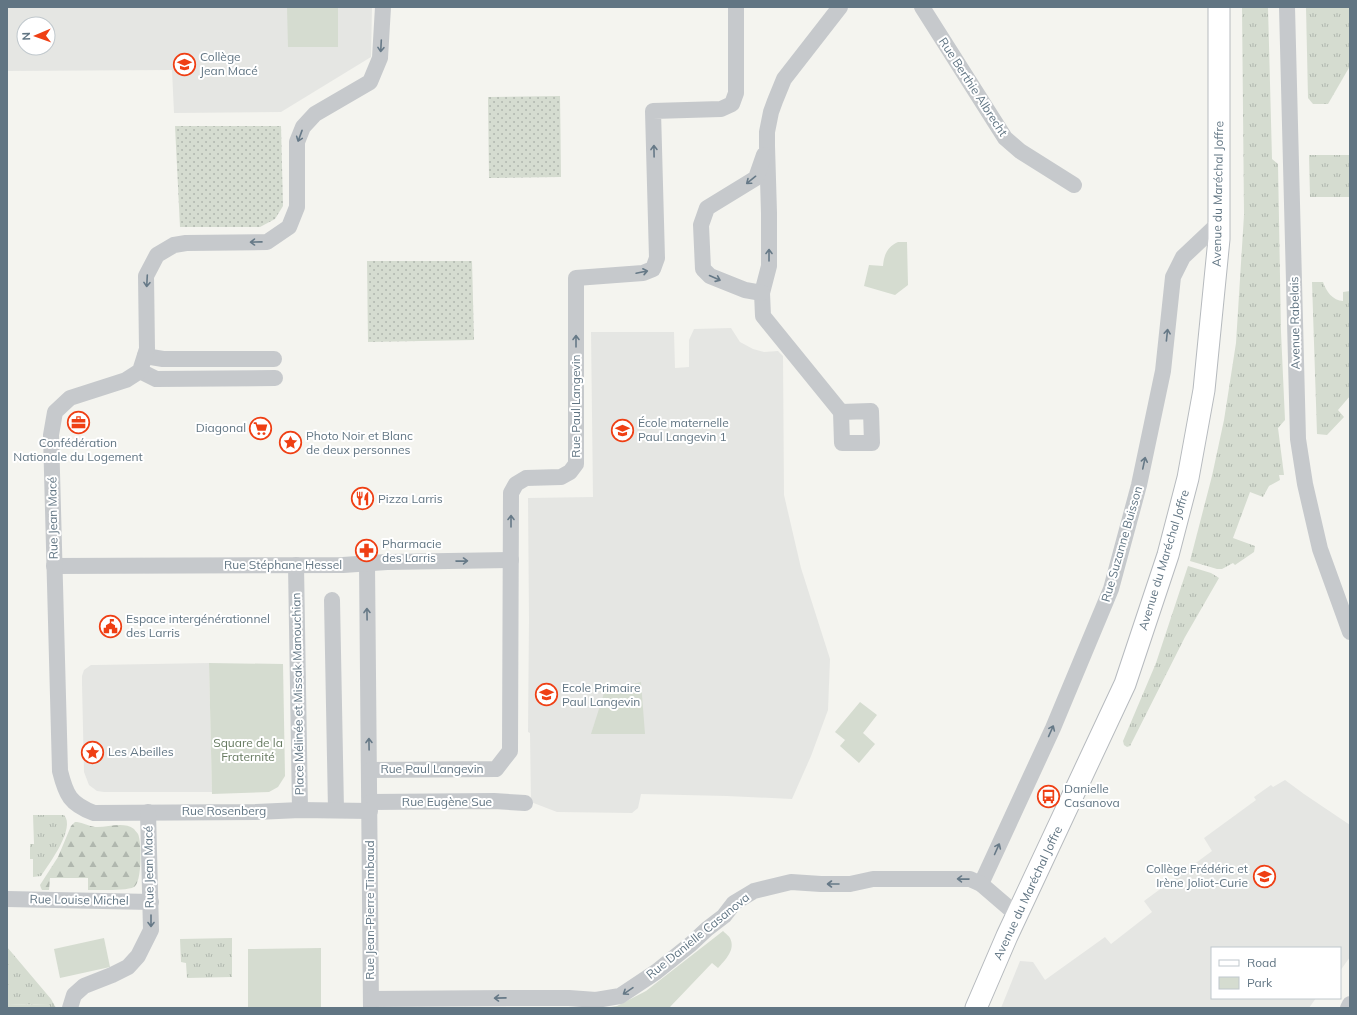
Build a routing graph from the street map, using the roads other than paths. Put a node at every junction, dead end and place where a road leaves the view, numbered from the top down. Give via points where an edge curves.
1 (383, 7) edge
2 (736, 7) edge
3 (840, 7) edge
4 (922, 7) edge
5 (1219, 7) edge
6 (1287, 7) edge
7 (767, 146) junction
8 (1074, 185) dead end
9 (1219, 223) junction
10 (762, 293) junction
11 (145, 356) junction
12 (201, 359) junction
13 (274, 359) dead end
14 (140, 371) junction
15 (275, 378) dead end
16 (201, 379) junction
17 (842, 412) dead end
18 (511, 560) junction
19 (367, 563) junction
20 (54, 566) junction
21 (296, 566) junction
22 (1344, 598) edge
23 (332, 600) dead end
24 (1350, 632) edge
25 (370, 770) junction
26 (525, 803) dead end
27 (370, 807) junction
28 (300, 810) junction
29 (336, 810) junction
30 (148, 812) junction
31 (981, 884) junction
32 (7, 899) edge
33 (151, 902) junction
34 (1017, 915) junction
35 (371, 1004) edge
36 (70, 1008) edge
37 (976, 1008) edge

1 -> 11 street via 380,58 370,82 315,114 303,126 297,142 297,207 289,227 267,242 186,243 174,245 157,255 146,276 148,349
18 -> 2 street, Rue Paul Langevin via 511,494 516,484 526,478 561,477 570,472 576,464 576,278 643,273 653,269 657,258 653,112 721,109 732,104 736,93
3 - 7 street via 784,79 774,100 767,132
4 - 8 street, Rue Berthie Albrecht via 1005,138 1020,151
5 - 9 main road, Avenue du Maréchal Joffre
6 - 22 street, Avenue Rabelais via 1298,439 1320,549
10 -> 7 street via 769,266
7 -> 10 street via 756,178 707,208 701,225 703,269 710,276 745,290
31 -> 9 street, Rue Suzanne Buisson via 1052,728 1111,589 1139,485 1163,371 1173,276 1183,257
9 - 34 main road, Avenue du Maréchal Joffre via 1204,390 1188,478 1168,555 1125,684
10 - 17 street via 763,316
11 - 12 street via 163,360
11 - 14 street
12 - 13 street
12 - 16 street
14 - 16 street via 156,379
14 - 20 street, Rue Jean Macé via 126,380 70,398 55,412 51,435
15 - 16 street
19 -> 18 street, Rue Stéphane Hessel
18 - 25 street, Rue Paul Langevin via 510,751 496,769
19 - 21 street, Rue Stéphane Hessel
25 -> 19 street
20 - 21 street, Rue Stéphane Hessel
20 - 30 street, Rue Jean Macé via 60,772 66,792 80,808 94,813
21 - 28 street, Place Mélinée et Missak Manouchian
22 - 24 street, Avenue Rabelais
23 - 29 street
25 - 27 street
26 - 27 street, Rue Eugène Sue via 494,801
27 - 29 street, Place Mélinée et Missak Manouchian
27 - 35 street, Rue Jean-Pierre Timbaud
28 - 29 street, Place Mélinée et Missak Manouchian
28 - 30 street, Rue Rosenberg
30 - 33 street, Rue Jean Macé
31 - 34 street, Rue Danielle Casanova
31 -> 35 street, Rue Danielle Casanova via 970,879 873,879 850,884 791,882 754,891 734,903 724,916 656,972 620,996 596,1000 514,998
32 - 33 street, Rue Louise Michel
33 -> 36 street, Rue Jean Macé via 151,930 138,956 112,976 84,986 74,995
34 - 37 main road, Avenue du Maréchal Joffre

